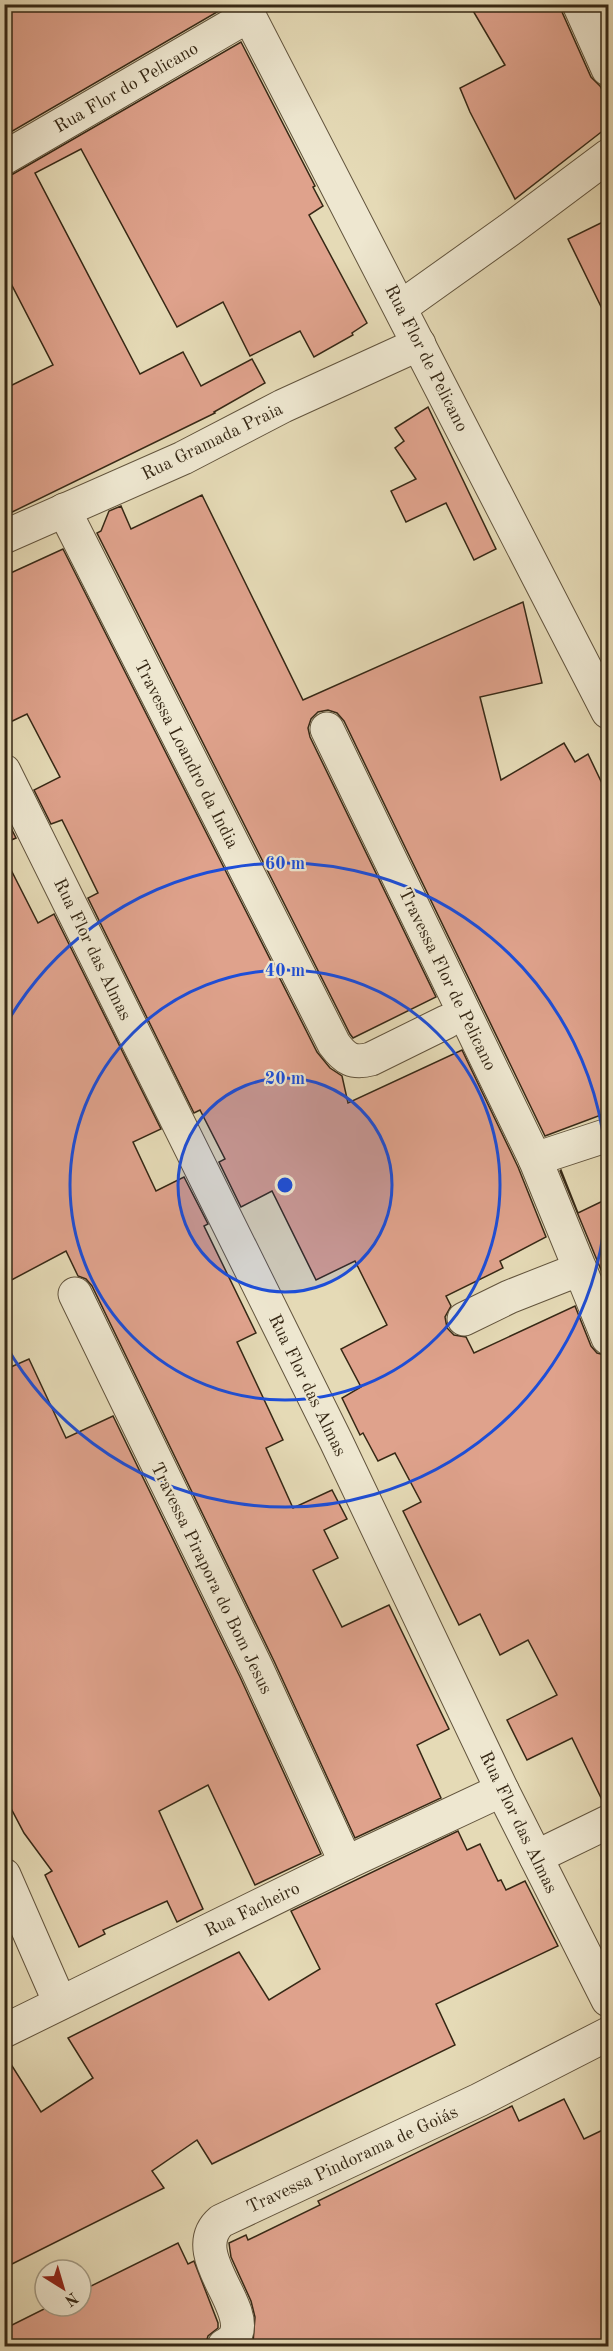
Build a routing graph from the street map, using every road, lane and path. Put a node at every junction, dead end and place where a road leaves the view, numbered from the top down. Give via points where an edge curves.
1 (579, 4) edge
2 (246, 10) edge
3 (602, 36) edge
4 (609, 69) edge
5 (609, 156) edge
6 (4, 158) edge
7 (400, 307) junction
8 (419, 344) junction
9 (64, 510) junction
10 (4, 537) edge
11 (599, 670) edge
12 (609, 712) edge
13 (327, 729) dead end
14 (4, 771) edge
15 (446, 1022) dead end
16 (609, 1135) edge
17 (535, 1159) junction
18 (580, 1269) junction
19 (75, 1294) dead end
20 (464, 1319) dead end
21 (609, 1338) edge
22 (502, 1790) junction
23 (609, 1822) edge
24 (536, 1857) junction
25 (346, 1863) junction
26 (4, 1875) edge
27 (609, 2000) edge
28 (60, 2003) junction
29 (4, 2031) edge
30 (609, 2034) edge
31 (224, 2346) edge

1 - 3 street
2 - 6 street, Rua Flor do Pelicano
2 - 7 street, Rua Flor de Pelicano
3 - 4 street
5 - 7 street
7 - 8 street, Rua Flor de Pelicano
8 - 9 street, Rua Gramada Praia via 283,406 183,458
8 - 11 street, Rua Flor de Pelicano
9 - 10 street, Rua Gramada Praia
9 - 15 street, Travessa Loandro da India via 342,1055 360,1062 371,1059
11 - 12 street, Rua Flor de Pelicano
13 - 17 street, Travessa Flor de Pelicano
14 - 22 street, Rua Flor das Almas via 336,1441
16 - 17 street
17 - 18 street, Travessa Flor de Pelicano
18 - 20 street
18 - 21 street, Travessa Flor de Pelicano
19 - 25 street, Travessa Pirapora do Bom Jesus via 257,1669
22 - 24 street, Rua Flor das Almas
22 - 25 street, Rua Facheiro
23 - 24 street
24 - 27 street, Rua Flor das Almas
25 - 28 street, Rua Facheiro
26 - 28 street
28 - 29 street, Rua Facheiro
30 - 31 street, Travessa Pindorama de Goiás via 479,2100 221,2221 213,2229 211,2257 238,2327 236,2335

